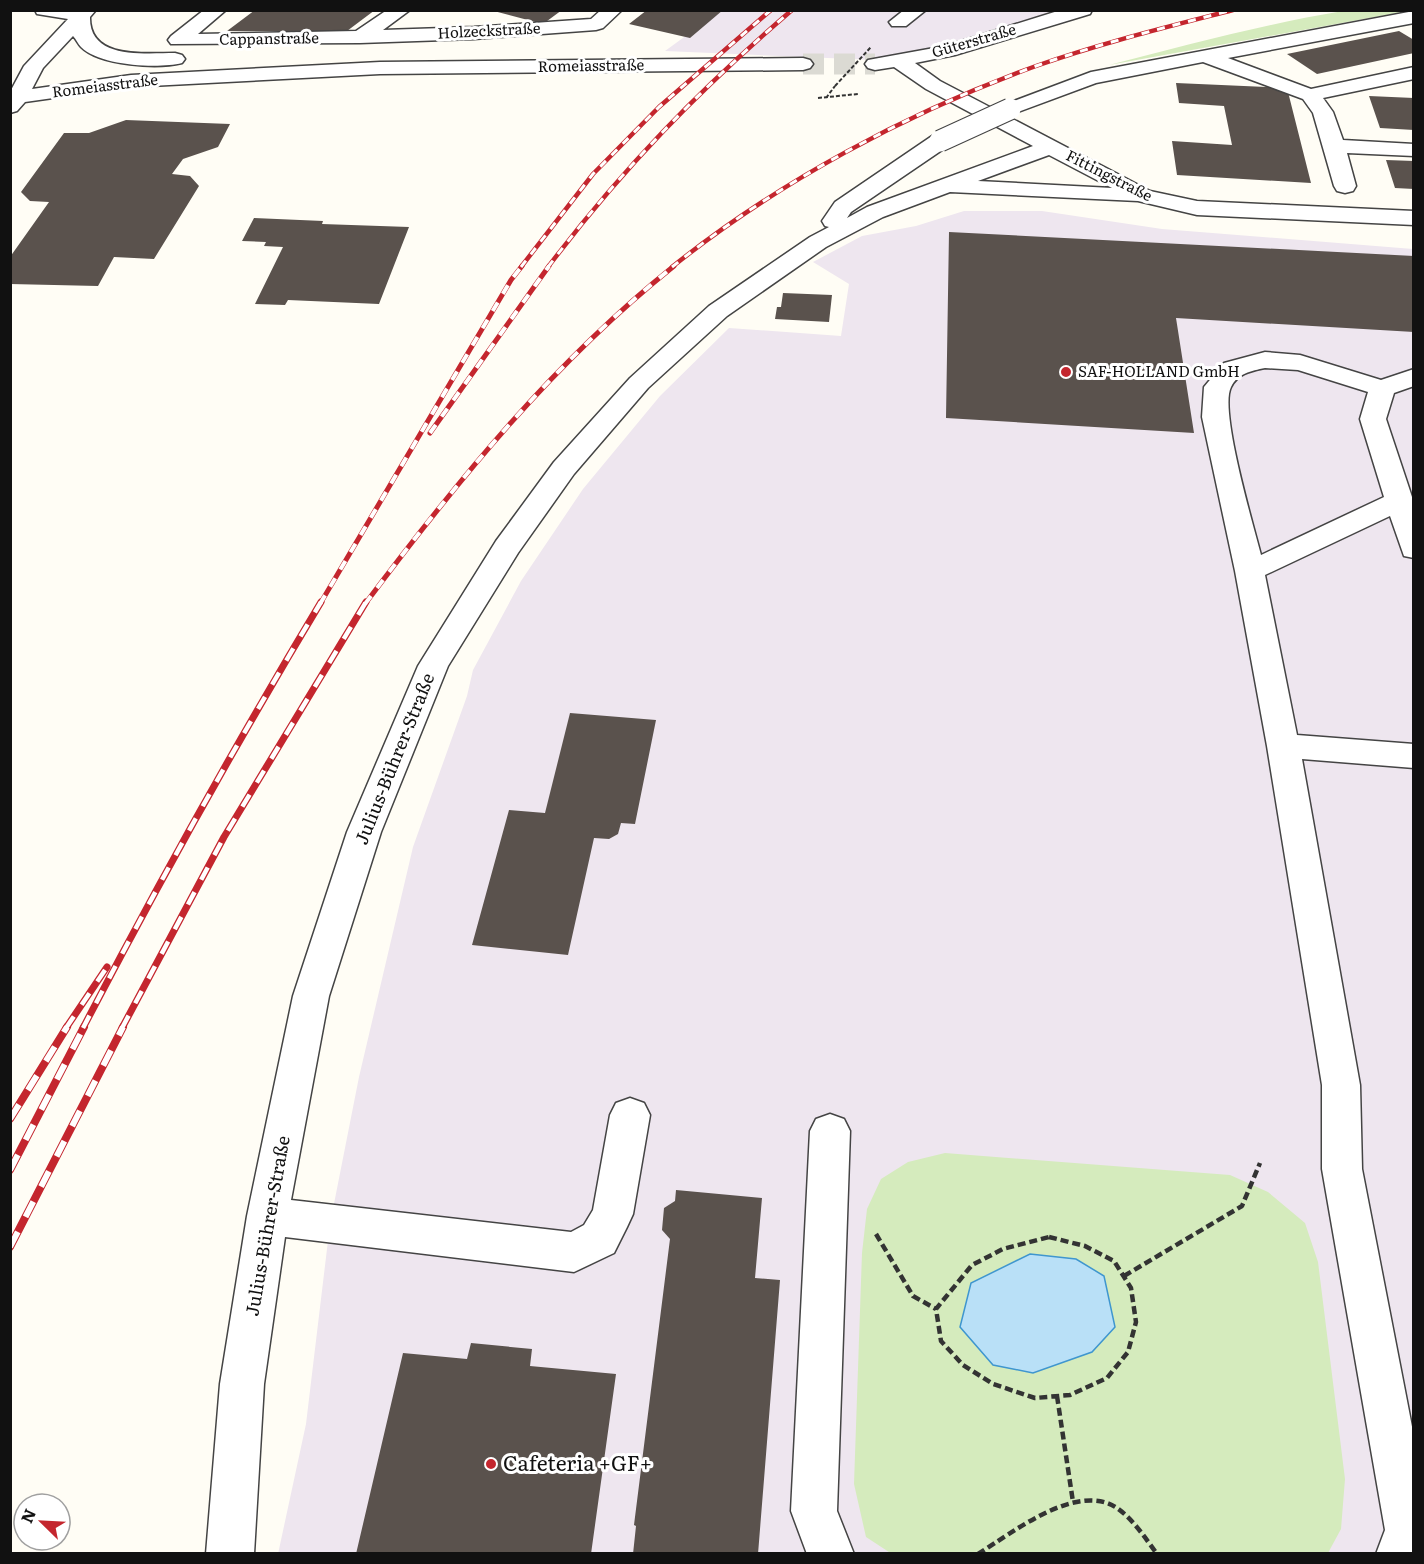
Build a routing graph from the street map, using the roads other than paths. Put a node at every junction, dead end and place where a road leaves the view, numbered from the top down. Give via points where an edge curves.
1 (44, 10) edge
2 (217, 10) edge
3 (401, 10) edge
4 (613, 10) edge
5 (917, 10) edge
6 (1083, 10) edge
7 (84, 13) edge
8 (1413, 17) edge
9 (899, 22) dead end
10 (360, 37) junction
11 (873, 55) tunnel mouth
12 (1205, 56) junction
13 (899, 61) junction
14 (803, 64) tunnel mouth
15 (380, 68) junction
16 (1413, 73) edge
17 (1310, 94) junction
18 (13, 101) edge
19 (1334, 146) junction
20 (1052, 147) junction
21 (1413, 150) edge
22 (942, 186) junction
23 (1345, 186) dead end
24 (1143, 196) junction
25 (1413, 218) edge
26 (818, 242) junction
27 (1398, 382) edge
28 (1399, 501) junction
29 (1413, 549) edge
30 (1250, 571) junction
31 (1283, 746) junction
32 (1413, 756) edge
33 (630, 1115) dead end
34 (830, 1131) dead end
35 (267, 1216) junction
36 (230, 1554) edge
37 (831, 1554) edge
38 (1399, 1554) edge

1 - 7 street
2 - 10 street, Cappanstraße via 178,40
3 - 10 street
4 - 10 street, Holzeckstraße via 596,24
5 - 9 street
6 - 13 street, Güterstraße via 948,51
7 - 15 street, Romeiasstraße via 81,33 90,46 112,56 284,59
7 - 18 street via 34,66
8 - 12 street
11 - 13 street
12 - 17 street
12 - 26 street, bridge via 1091,78 1010,108 940,141 843,207
13 - 20 street, Fittingstraße via 933,85
14 - 15 street, Romeiasstraße
15 - 18 street, Romeiasstraße via 131,81
16 - 17 street
17 - 19 street via 1323,112
19 - 21 street
19 - 23 street
20 - 22 street, Julius-Bührer-Straße
20 - 24 street, Fittingstraße
22 - 24 street, Julius-Bührer-Straße
22 - 26 street, Julius-Bührer-Straße via 875,212
24 - 25 street, Fittingstraße via 1197,208
26 - 35 street, Julius-Bührer-Straße via 718,311 639,383 564,468 506,548 433,666 364,832 311,996
27 - 28 street via 1373,419
27 - 30 street via 1265,360 1233,368 1217,387 1215,417
28 - 29 street
28 - 30 street
30 - 31 street
31 - 32 street
31 - 38 street via 1341,1085 1342,1169 1408,1530
33 - 35 street via 613,1214 599,1239 574,1252
34 - 37 street via 814,1511
35 - 36 street, Julius-Bührer-Straße via 242,1384

